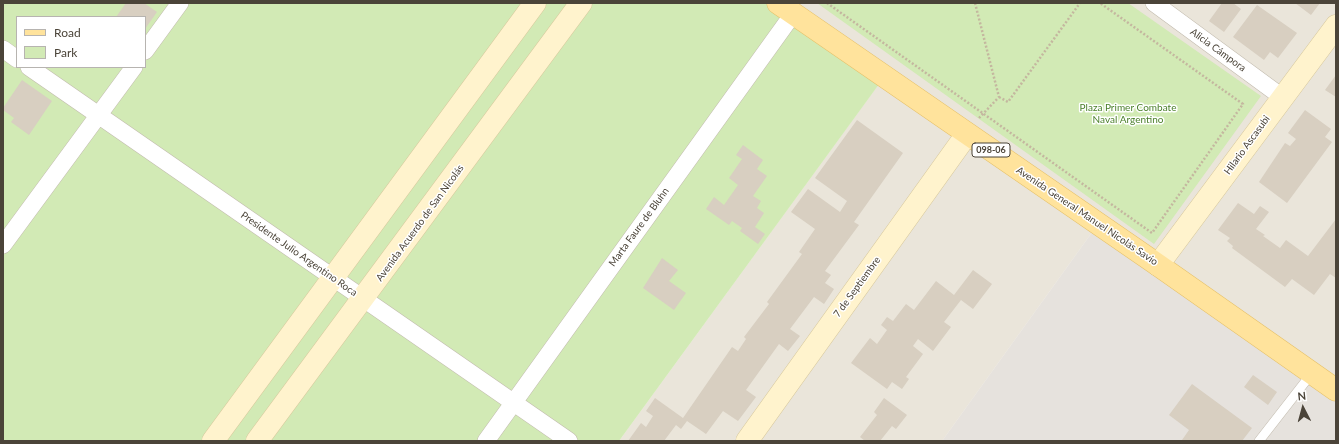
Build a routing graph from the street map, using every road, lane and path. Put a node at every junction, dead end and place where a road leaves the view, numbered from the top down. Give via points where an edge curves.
1 (180, 3) edge
2 (535, 3) edge
3 (582, 3) edge
4 (827, 3) edge
5 (837, 3) edge
6 (975, 3) edge
7 (1080, 3) edge
8 (1100, 3) edge
9 (1154, 3) edge
10 (786, 8) edge
11 (834, 8) junction
12 (1336, 26) edge
13 (3, 49) edge
14 (146, 50) edge
15 (16, 58) edge
16 (30, 68) edge
17 (133, 68) edge
18 (999, 97) junction
19 (1282, 97) junction
20 (983, 113) junction
21 (99, 115) junction
22 (967, 134) junction
23 (3, 245) edge
24 (1158, 265) junction
25 (334, 278) junction
26 (364, 299) junction
27 (1312, 373) junction
28 (1336, 390) edge
29 (513, 402) junction
30 (213, 441) edge
31 (257, 441) edge
32 (486, 441) edge
33 (569, 441) edge
34 (747, 441) edge
35 (1259, 441) edge

1 - 14 street
2 - 25 street
3 - 26 street, Avenida Acuerdo de San Nicolás
4 - 11 path
5 - 11 path
6 - 18 path
7 - 18 path via 1008,102
8 - 20 path via 1243,104 1152,233
9 - 19 street, Alicia Cámpora
10 - 22 main road, Avenida General Manuel Nicolás Savio / 098-06
10 - 29 street, Marta Faure de Bluhn
11 - 20 path
12 - 19 street, Hilario Ascasubi
13 - 15 street
16 - 21 street, Presidente Julio Argentino Roca
17 - 21 street
18 - 20 path
19 - 24 street, Hilario Ascasubi
20 - 22 path
21 - 23 street
21 - 25 street, Presidente Julio Argentino Roca
22 - 24 main road, Avenida General Manuel Nicolás Savio / 098-06
22 - 34 street, 7 de Septiembre
24 - 27 main road, Avenida General Manuel Nicolás Savio / 098-06
25 - 26 street, Presidente Julio Argentino Roca
25 - 30 street
26 - 29 street, Presidente Julio Argentino Roca
26 - 31 street, Avenida Acuerdo de San Nicolás
27 - 28 main road, Avenida General Manuel Nicolás Savio / 098-06
27 - 35 lane
29 - 32 street, Marta Faure de Bluhn
29 - 33 street, Presidente Julio Argentino Roca

